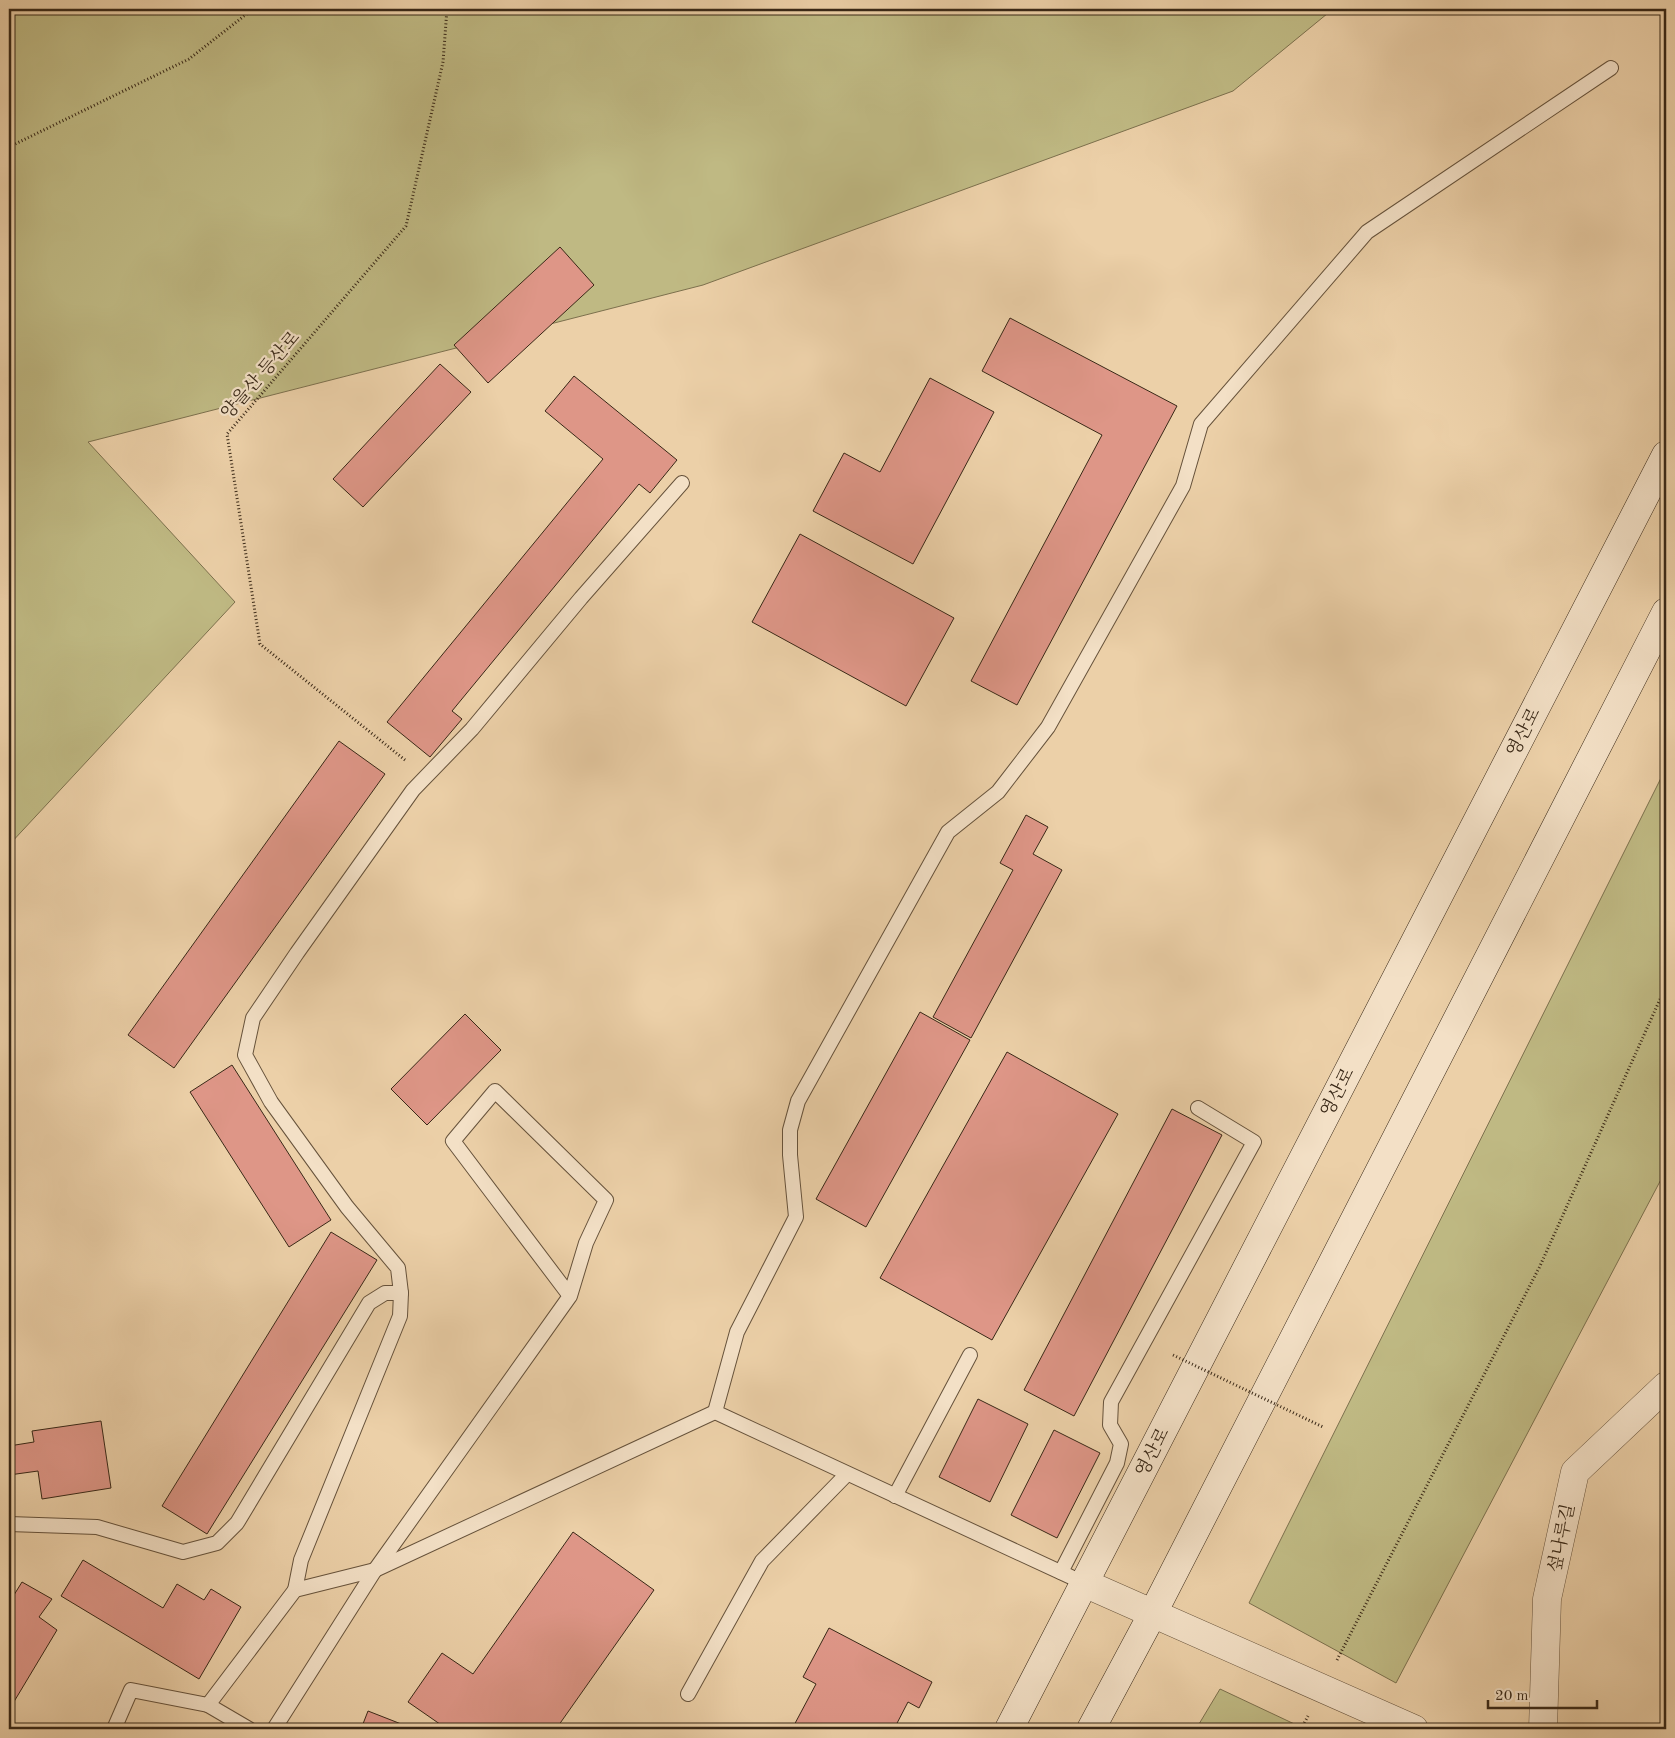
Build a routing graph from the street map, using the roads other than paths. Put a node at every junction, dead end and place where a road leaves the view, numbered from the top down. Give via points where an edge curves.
1 (1611, 68) dead end
2 (1666, 455) edge
3 (682, 483) dead end
4 (1666, 612) edge
5 (1198, 1108) dead end
6 (401, 1293) junction
7 (570, 1296) junction
8 (970, 1355) dead end
9 (1666, 1386) edge
10 (715, 1412) junction
11 (847, 1474) junction
12 (896, 1496) junction
13 (9, 1524) edge
14 (375, 1570) junction
15 (1072, 1577) junction
16 (295, 1590) junction
17 (1153, 1614) junction
18 (688, 1694) dead end
19 (208, 1705) junction
20 (114, 1729) edge
21 (249, 1729) edge
22 (274, 1729) edge
23 (1009, 1729) edge
24 (1091, 1729) edge
25 (1414, 1729) edge
26 (1543, 1729) edge

1 - 10 lane via 1367,232 1201,424 1183,486 1048,727 998,792 948,832 798,1101 790,1130 796,1217 737,1332
2 - 15 street, 영산로
3 - 6 lane via 472,729 413,790 253,1018 245,1055 271,1102 347,1207 398,1268
4 - 17 street
5 - 15 lane via 1254,1142 1111,1402 1110,1425 1121,1444 1117,1463
6 - 13 lane via 385,1293 369,1303 237,1523 216,1543 183,1552 97,1527
6 - 16 lane via 400,1316 301,1560
7 - 7 lane via 586,1244 606,1200 495,1091 453,1141
7 - 14 lane
8 - 12 lane
9 - 26 street, 섶나루길 via 1575,1472 1548,1599
10 - 11 lane
10 - 14 lane
11 - 12 lane
11 - 18 lane via 762,1561
12 - 15 lane
14 - 16 lane
14 - 22 lane
15 - 17 street
15 - 23 street, 영산로
16 - 19 lane
17 - 24 street
17 - 25 street
19 - 20 lane via 131,1690
19 - 21 lane

